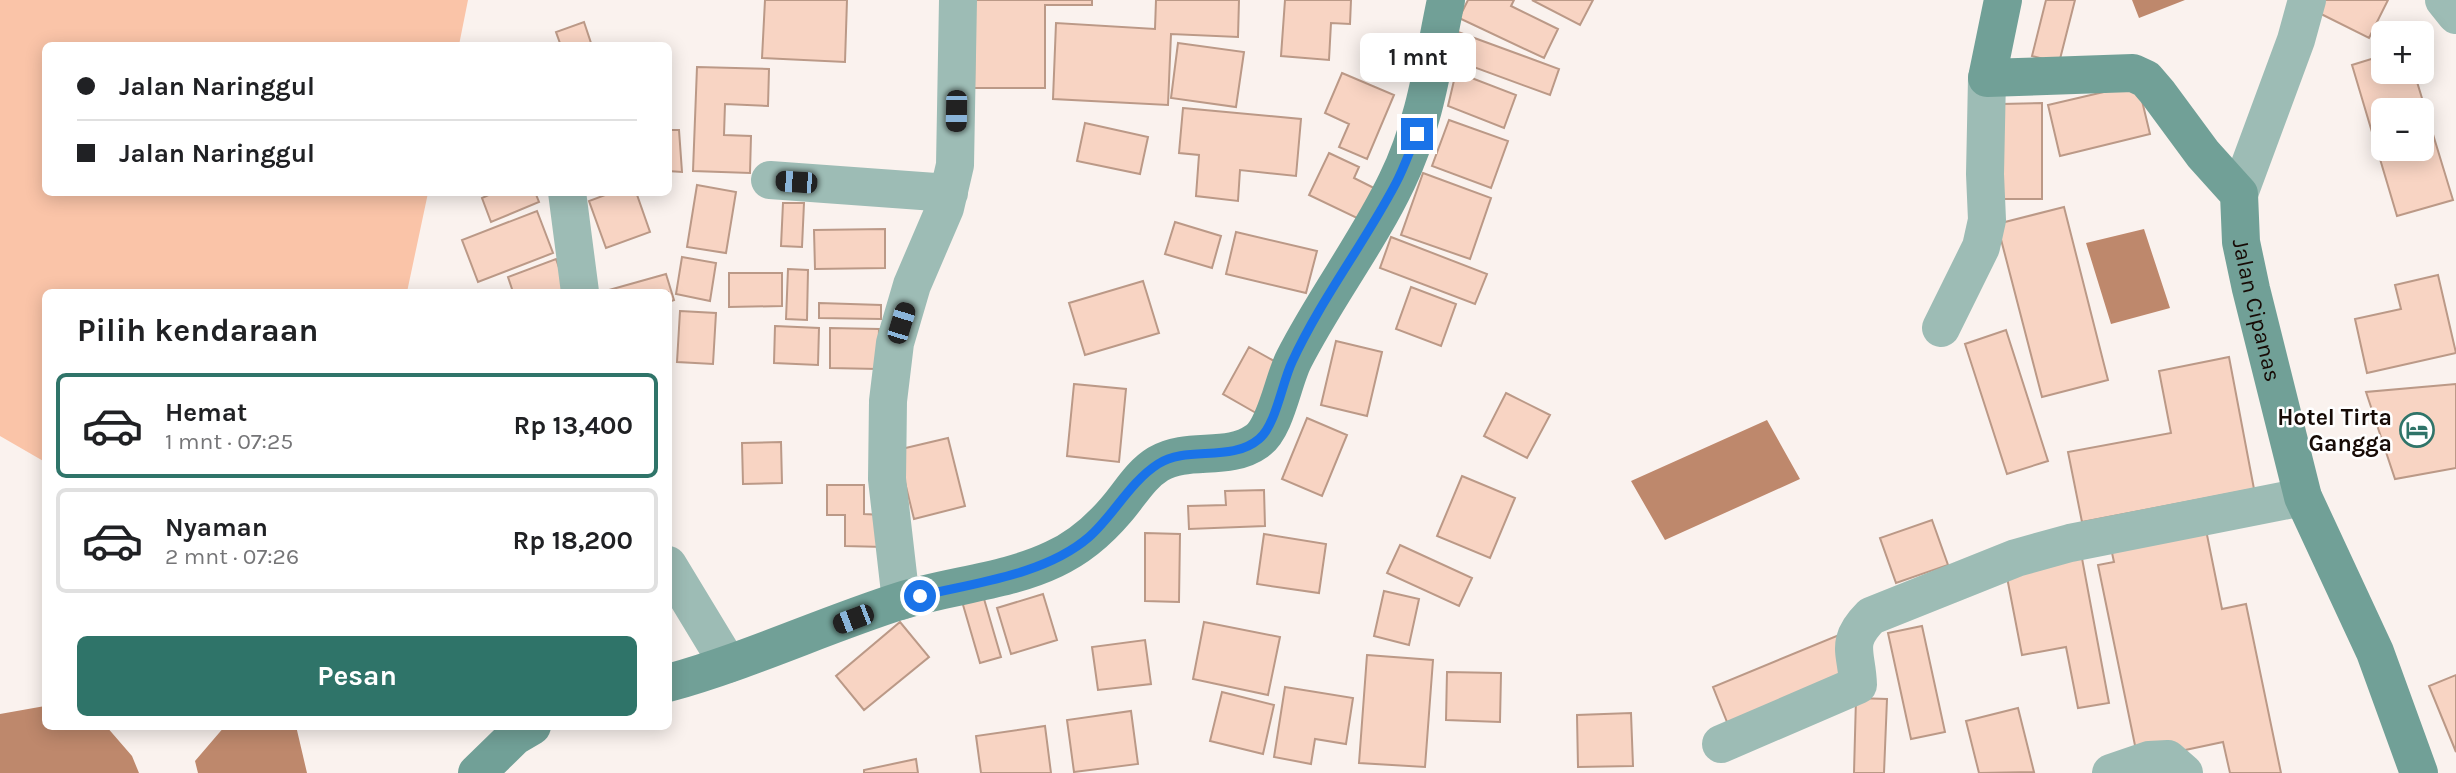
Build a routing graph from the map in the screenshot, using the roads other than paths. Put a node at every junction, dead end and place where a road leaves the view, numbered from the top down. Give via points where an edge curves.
1 (958, 0) edge
2 (1446, 0) edge
3 (2003, 0) edge
4 (2306, 0) edge
5 (2444, 0) edge
6 (2456, 15) edge
7 (1987, 78) junction
8 (770, 180) dead end
9 (949, 193) junction
10 (2239, 194) junction
11 (568, 196) edge
12 (580, 289) edge
13 (1941, 328) dead end
14 (2303, 497) junction
15 (672, 572) edge
16 (901, 601) junction
17 (728, 664) junction
18 (672, 682) edge
19 (525, 730) edge
20 (1721, 744) dead end
21 (477, 773) edge
22 (2110, 773) edge
23 (2184, 773) edge
24 (2419, 773) edge

1 - 9 street via 955,165
2 - 16 street via 1420,121 1397,183 1304,339 1268,429 1258,441 1237,450 1174,457 1158,464 1087,539 1054,559
3 - 7 street
4 - 10 street, Jalan Cipanas via 2296,40
5 - 6 street
7 - 10 street via 2133,73 2146,79
7 - 13 street via 1987,220 1981,247
8 - 9 street
9 - 16 street via 928,255 912,285 888,401 887,479
10 - 14 street, Jalan Cipanas via 2241,242 2250,289
11 - 12 street
14 - 20 street via 2059,546 2016,558 1871,616 1856,630 1852,649 1858,685
14 - 24 street, Jalan Cipanas via 2375,652
15 - 17 street
16 - 17 street
17 - 18 street
19 - 21 street
22 - 23 street via 2168,759

